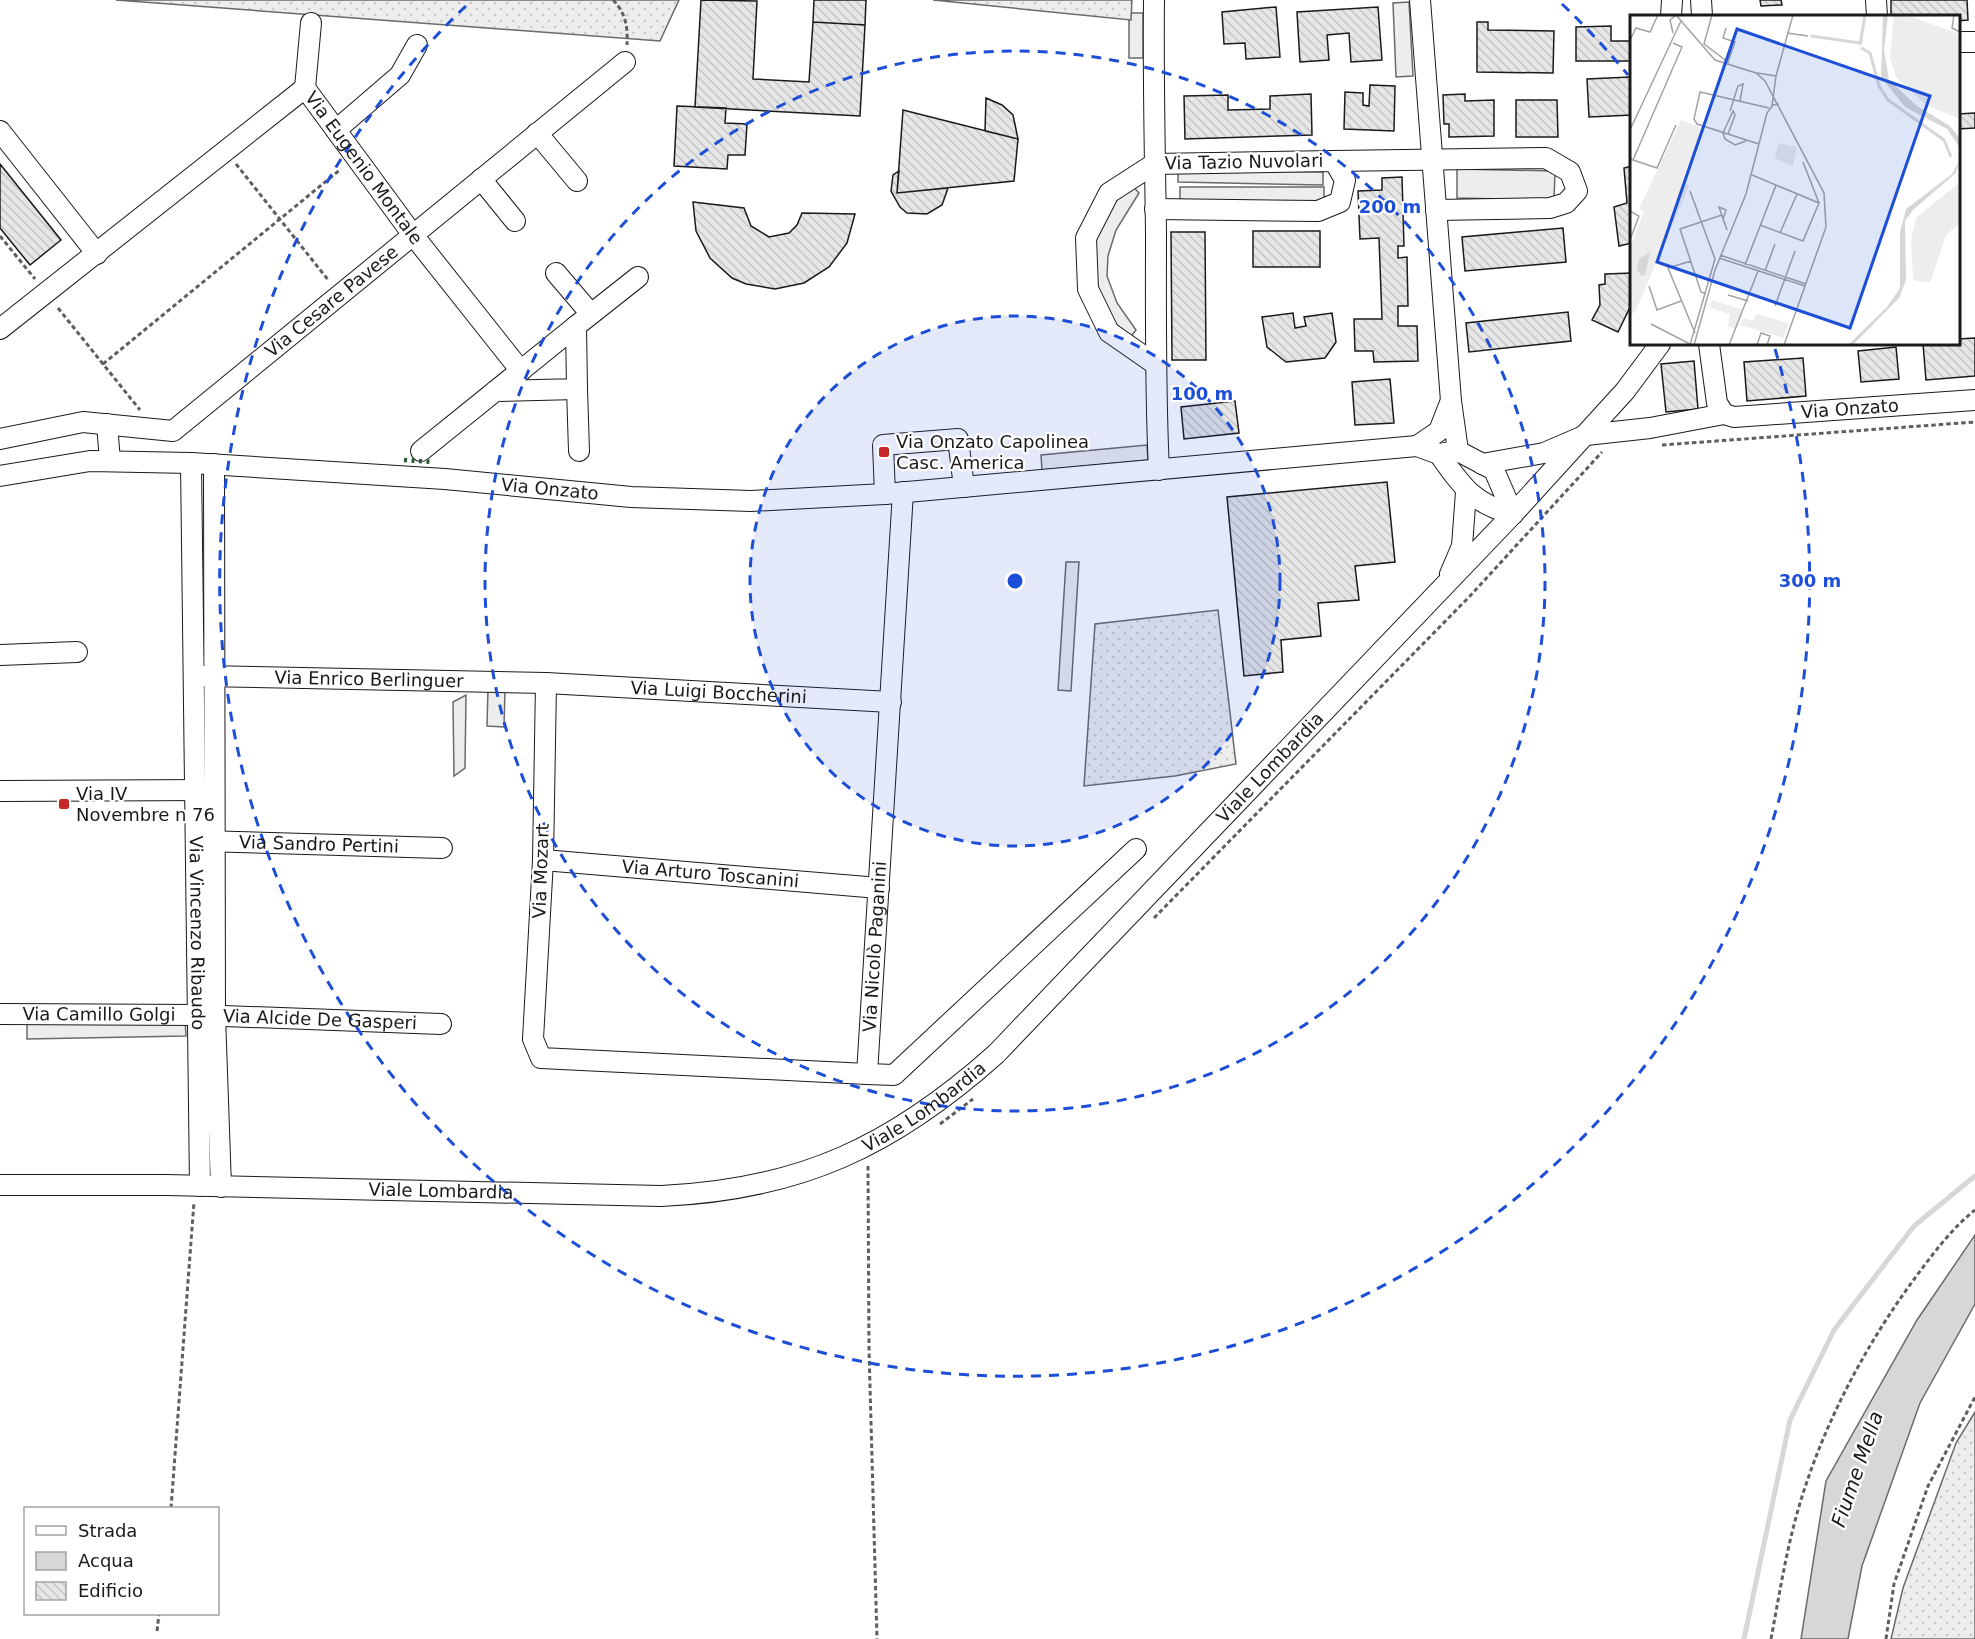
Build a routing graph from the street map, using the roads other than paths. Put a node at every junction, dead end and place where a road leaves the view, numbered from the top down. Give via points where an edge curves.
1 (1154, 0) edge
2 (1420, 0) edge
3 (1672, 0) edge
4 (1701, 0) edge
5 (1876, 0) edge
6 (1671, 15) edge
7 (1702, 15) edge
8 (1877, 15) edge
9 (311, 23) dead end
10 (417, 45) dead end
11 (625, 62) road end
12 (305, 88) junction
13 (336, 130) junction
14 (0, 131) edge
15 (537, 133) junction
16 (1432, 159) junction
17 (1334, 161) junction
18 (1154, 164) junction
19 (481, 179) junction
20 (577, 181) dead end
21 (1155, 208) junction
22 (1436, 210) junction
23 (515, 221) dead end
24 (413, 235) junction
25 (97, 254) junction
26 (556, 273) dead end
27 (638, 277) dead end
28 (583, 320) junction
29 (0, 329) edge
30 (1659, 345) edge
31 (1709, 345) edge
32 (1155, 364) junction
33 (520, 371) junction
34 (577, 389) junction
35 (495, 391) junction
36 (1975, 400) edge
37 (1451, 401) junction
38 (1724, 414) junction
39 (107, 424) junction
40 (1586, 435) junction
41 (0, 439) edge
42 (1417, 446) junction
43 (421, 451) dead end
44 (579, 451) dead end
45 (1448, 452) junction
46 (110, 461) junction
47 (191, 463) junction
48 (214, 464) junction
49 (1482, 464) junction
50 (1159, 470) junction
51 (0, 476) edge
52 (964, 487) junction
53 (1466, 492) junction
54 (894, 493) junction
55 (1513, 514) junction
56 (1446, 584) junction
57 (77, 652) dead end
58 (0, 655) edge
59 (194, 676) junction
60 (214, 677) junction
61 (546, 683) junction
62 (891, 702) junction
63 (205, 790) junction
64 (0, 791) edge
65 (205, 842) junction
66 (442, 848) dead end
67 (1136, 849) dead end
68 (543, 860) junction
69 (879, 888) junction
70 (0, 1014) edge
71 (206, 1015) junction
72 (441, 1024) dead end
73 (867, 1074) junction
74 (0, 1185) edge
75 (221, 1187) junction
76 (196, 1195) junction

1 - 18 street, Via Tazio Nuvolari
2 - 16 street
3 - 6 street
4 - 7 street
5 - 8 street
9 - 12 street
10 - 13 street via 400,75
11 - 15 street, Via Cesare Pavese
12 - 13 street, Via Eugenio Montale
12 - 25 street, Via Eugenio Montale
13 - 24 street, Via Eugenio Montale
14 - 25 street
15 - 19 street, Via Cesare Pavese
15 - 20 street
16 - 17 street, Via Tazio Nuvolari
16 - 22 street
16 - 22 street, Via Tazio Nuvolari via 1546,158 1570,172 1577,191 1566,203 1550,208
17 - 18 street, Via Tazio Nuvolari
17 - 21 street, Via Tazio Nuvolari via 1345,180 1340,202 1318,211
18 - 21 street, Via Tazio Nuvolari
18 - 32 street, Via Tazio Nuvolari via 1109,193 1086,238 1088,289 1109,332
19 - 23 street
19 - 24 street, Via Cesare Pavese
21 - 32 street, Via Tazio Nuvolari
22 - 37 street
24 - 33 street, Via Eugenio Montale
24 - 39 street, Via Cesare Pavese via 173,431
25 - 29 street, Via Eugenio Montale
26 - 28 street
27 - 28 street
28 - 33 street
28 - 34 street
30 - 40 street, Viale Lombardia
31 - 38 street via 1717,403
32 - 50 street, Via Tazio Nuvolari
33 - 35 street
34 - 35 street
34 - 44 street
35 - 43 street
36 - 38 street, Via Onzato via 1734,417
37 - 42 street via 1439,431
37 - 45 street
38 - 40 street, Via Onzato
39 - 41 street, Via Cesare Pavese via 83,422
39 - 46 street
40 - 49 street via 1544,453
40 - 55 street, Viale Lombardia
42 - 45 street
42 - 50 street, Via Onzato
45 - 49 street
45 - 53 street
46 - 47 street, Via Onzato
46 - 51 street, Via Onzato
47 - 48 street, Via Onzato
47 - 59 street, Via Vincenzo Ribaudo
48 - 54 street, Via Onzato via 445,479 631,497 751,501
48 - 60 street, Via Vincenzo Ribaudo
49 - 55 street via 1494,470
50 - 52 street, Via Onzato
52 - 54 street, Via Onzato
52 - 54 street via 958,439 883,445
53 - 55 street via 1492,509
53 - 56 street via 1462,546
54 - 62 street, Via Nicolò Paganini
55 - 56 street, Viale Lombardia
56 - 75 street, Viale Lombardia via 996,1054 939,1102 863,1149 819,1169 710,1194
57 - 58 street
59 - 60 street, Via Enrico Berlinguer
59 - 63 street, Via Vincenzo Ribaudo
60 - 61 street, Via Enrico Berlinguer
60 - 63 street, Via Vincenzo Ribaudo
61 - 62 street, Via Luigi Boccherini
61 - 68 street, Via Mozart
62 - 69 street, Via Nicolò Paganini
63 - 64 street
63 - 65 street, Via Vincenzo Ribaudo
65 - 66 street, Via Sandro Pertini
65 - 71 street, Via Vincenzo Ribaudo
67 - 73 street via 894,1075
68 - 69 street, Via Arturo Toscanini
68 - 73 street, Via Mozart via 533,1039 541,1058
69 - 73 street, Via Nicolò Paganini
70 - 71 street, Via Camillo Golgi
71 - 72 street, Via Alcide De Gasperi
71 - 75 street, Via Vincenzo Ribaudo
71 - 76 street, Via Vincenzo Ribaudo
74 - 76 street, Viale Lombardia
75 - 76 street, Viale Lombardia

